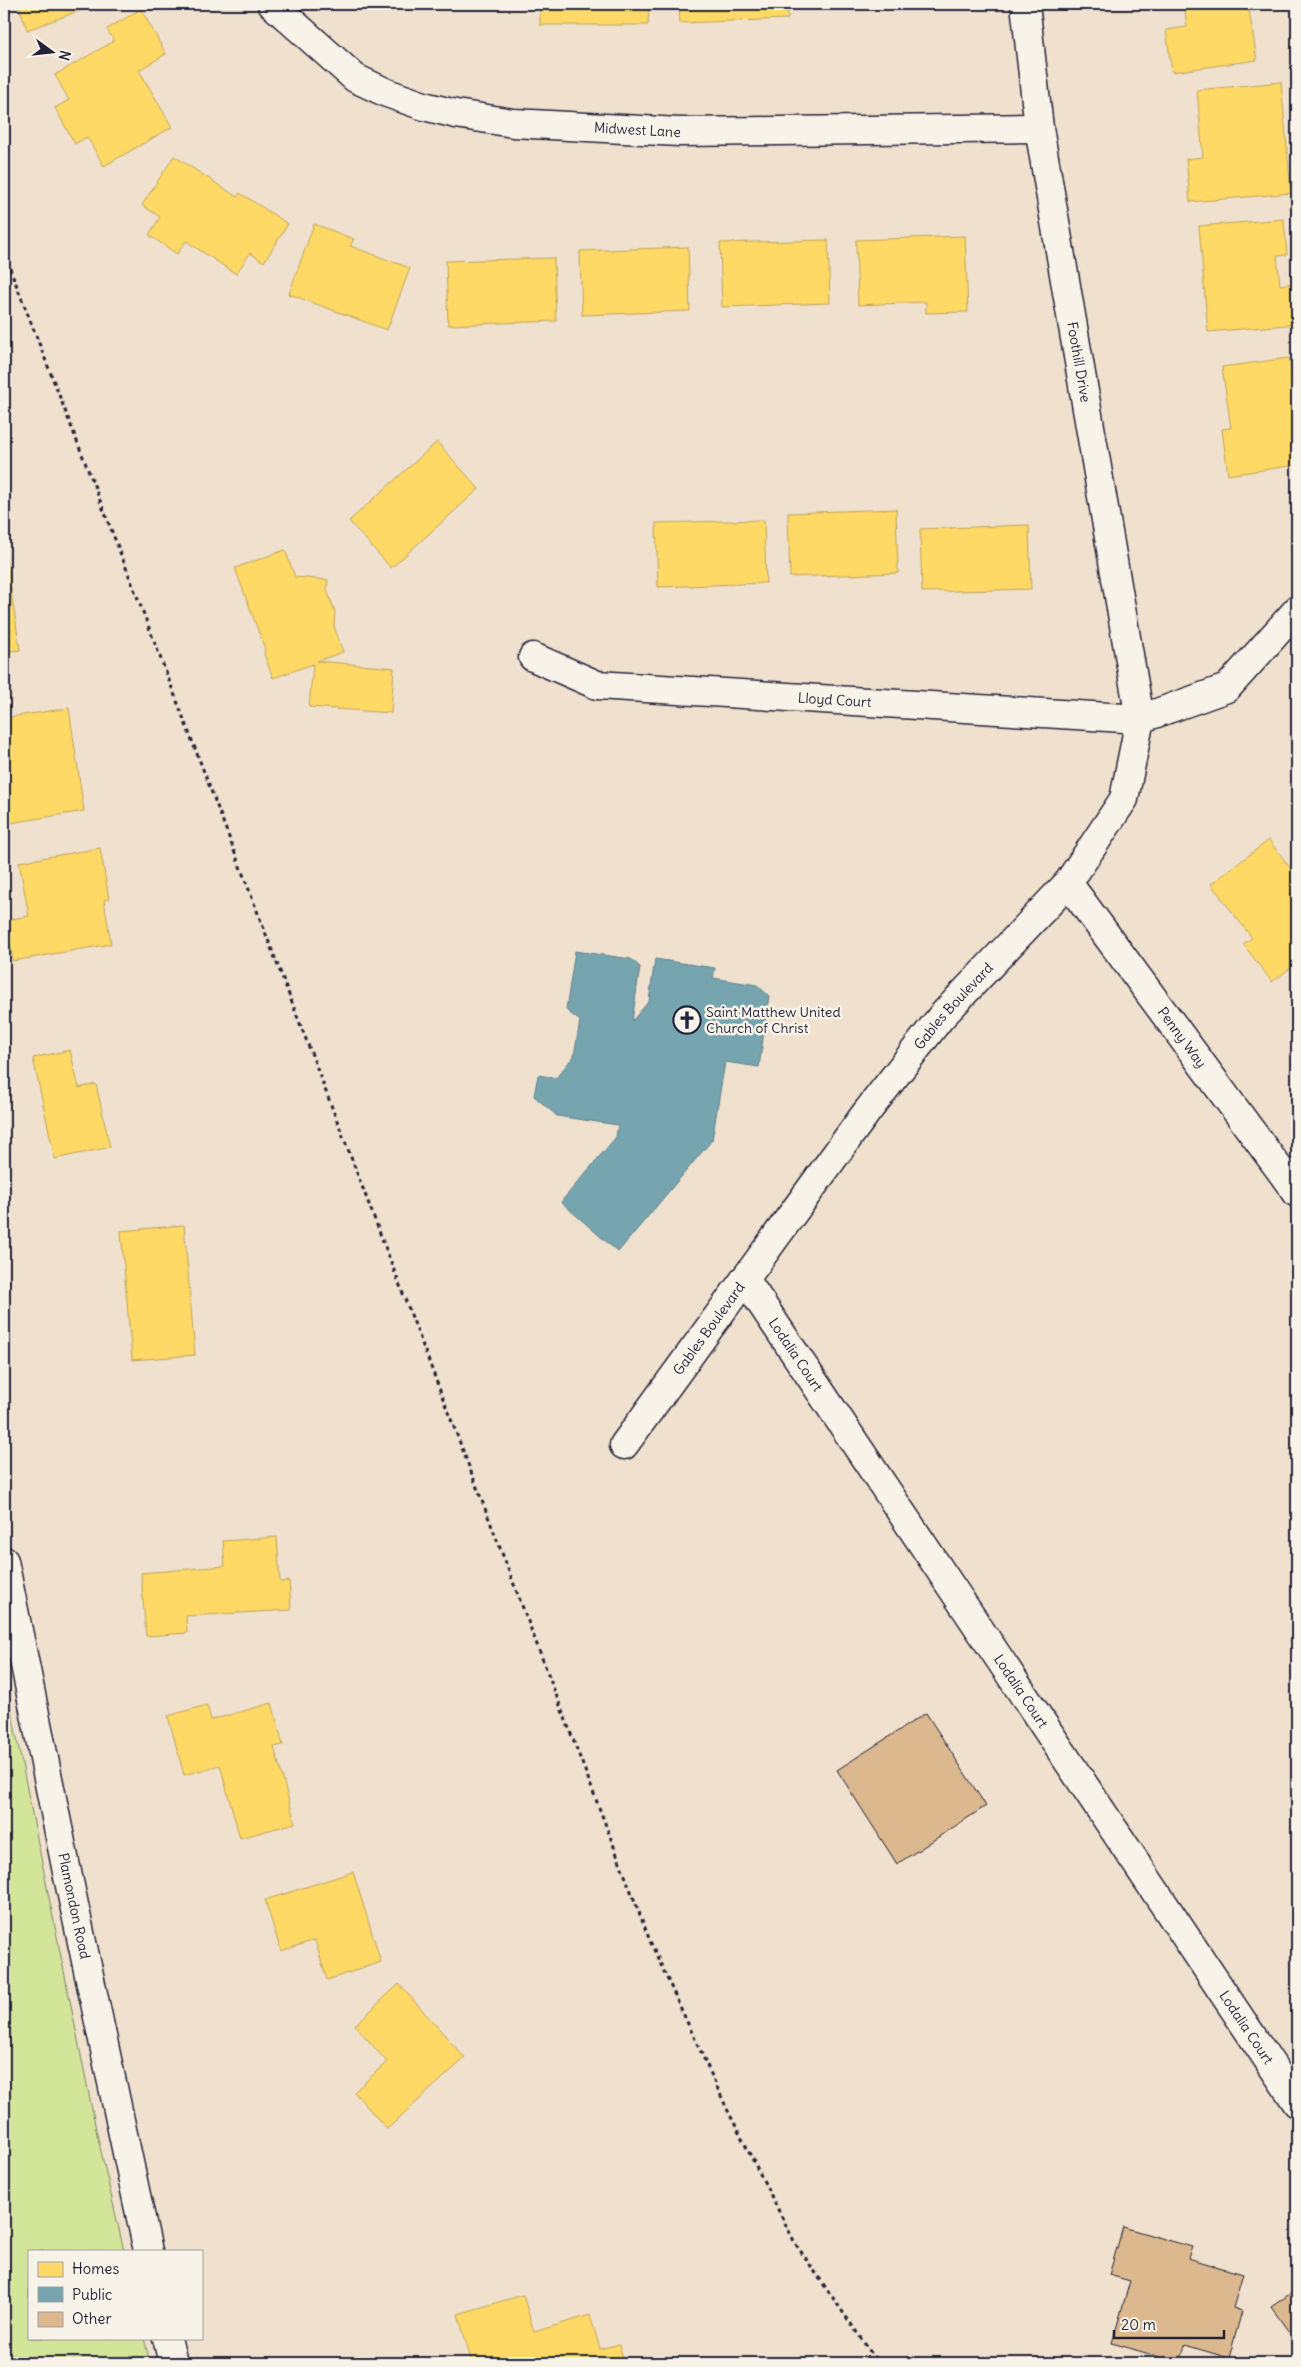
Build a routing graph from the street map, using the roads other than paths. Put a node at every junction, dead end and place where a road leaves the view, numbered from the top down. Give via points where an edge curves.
1 (272, 4) edge
2 (1025, 4) edge
3 (1039, 128) junction
4 (1297, 610) edge
5 (533, 657) dead end
6 (1140, 719) junction
7 (1068, 883) junction
8 (1297, 1193) edge
9 (745, 1279) junction
10 (624, 1445) dead end
11 (4, 1561) edge
12 (1297, 2102) edge
13 (148, 2250) edge
14 (167, 2340) edge
15 (173, 2363) edge

1 - 3 street, Midwest Lane via 355,78 387,93 456,114 513,123 679,132
2 - 3 street, Foothill Drive
3 - 6 street, Foothill Drive
4 - 6 street via 1227,688
5 - 6 street, Lloyd Court via 597,685
6 - 7 street, Gables Boulevard via 1124,799
7 - 8 street, Penny Way
7 - 9 street, Gables Boulevard via 941,1017 866,1113
9 - 10 street, Gables Boulevard
9 - 12 street, Lodalia Court
11 - 13 street, Plamondon Road
14 - 15 street

